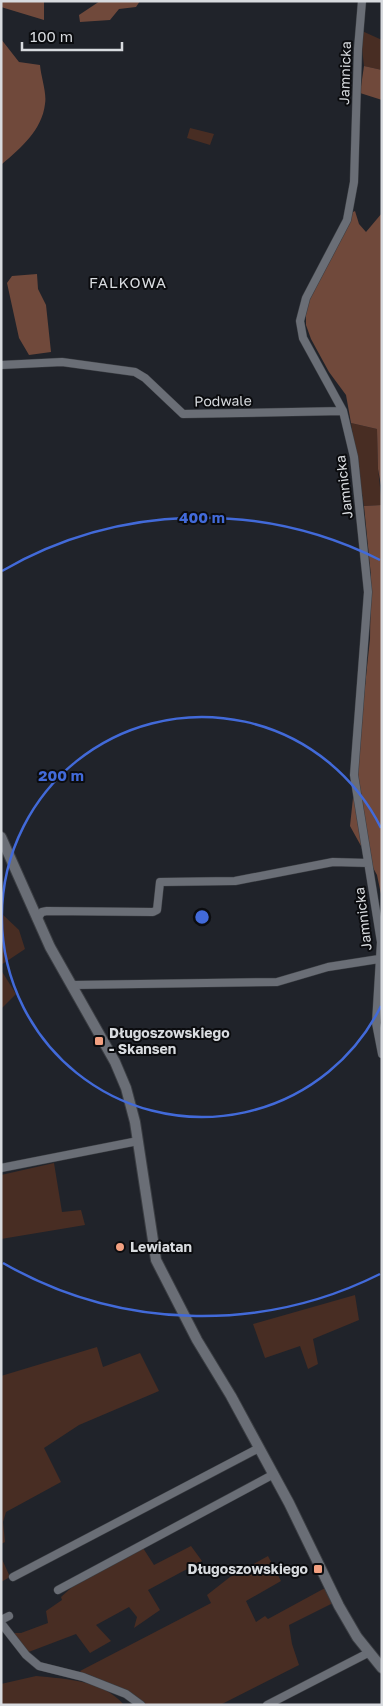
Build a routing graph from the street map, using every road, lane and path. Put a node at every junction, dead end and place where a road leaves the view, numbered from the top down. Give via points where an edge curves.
1 (362, 1) edge
2 (1, 365) edge
3 (343, 411) junction
4 (1, 837) edge
5 (368, 863) junction
6 (37, 919) junction
7 (380, 959) junction
8 (73, 985) junction
9 (382, 1054) edge
10 (138, 1141) junction
11 (1, 1168) edge
12 (260, 1448) junction
13 (274, 1474) junction
14 (13, 1577) dead end
15 (58, 1590) dead end
16 (4, 1620) edge
17 (368, 1653) junction
18 (382, 1668) edge
19 (140, 1705) edge
20 (267, 1705) edge

1 - 3 street, Jamnicka via 354,182 347,220 306,298 300,321 303,338
2 - 3 street, Podwale via 62,362 135,372 183,414
3 - 5 street, Jamnicka via 354,457 368,592 354,775
4 - 6 street
5 - 6 street via 333,862 235,881 160,882 157,910 153,912 47,911
5 - 7 street, Jamnicka via 381,942
6 - 8 street
7 - 8 street, Jamnicka via 328,967 277,982
7 - 9 street, Jamnicka via 376,1023
8 - 10 street via 126,1088
10 - 11 street
10 - 12 street via 156,1260 197,1340
12 - 13 street
12 - 14 street
13 - 15 street
13 - 17 street via 339,1606
16 - 19 street via 26,1656 39,1666 83,1677 126,1694
17 - 18 street
17 - 20 street

